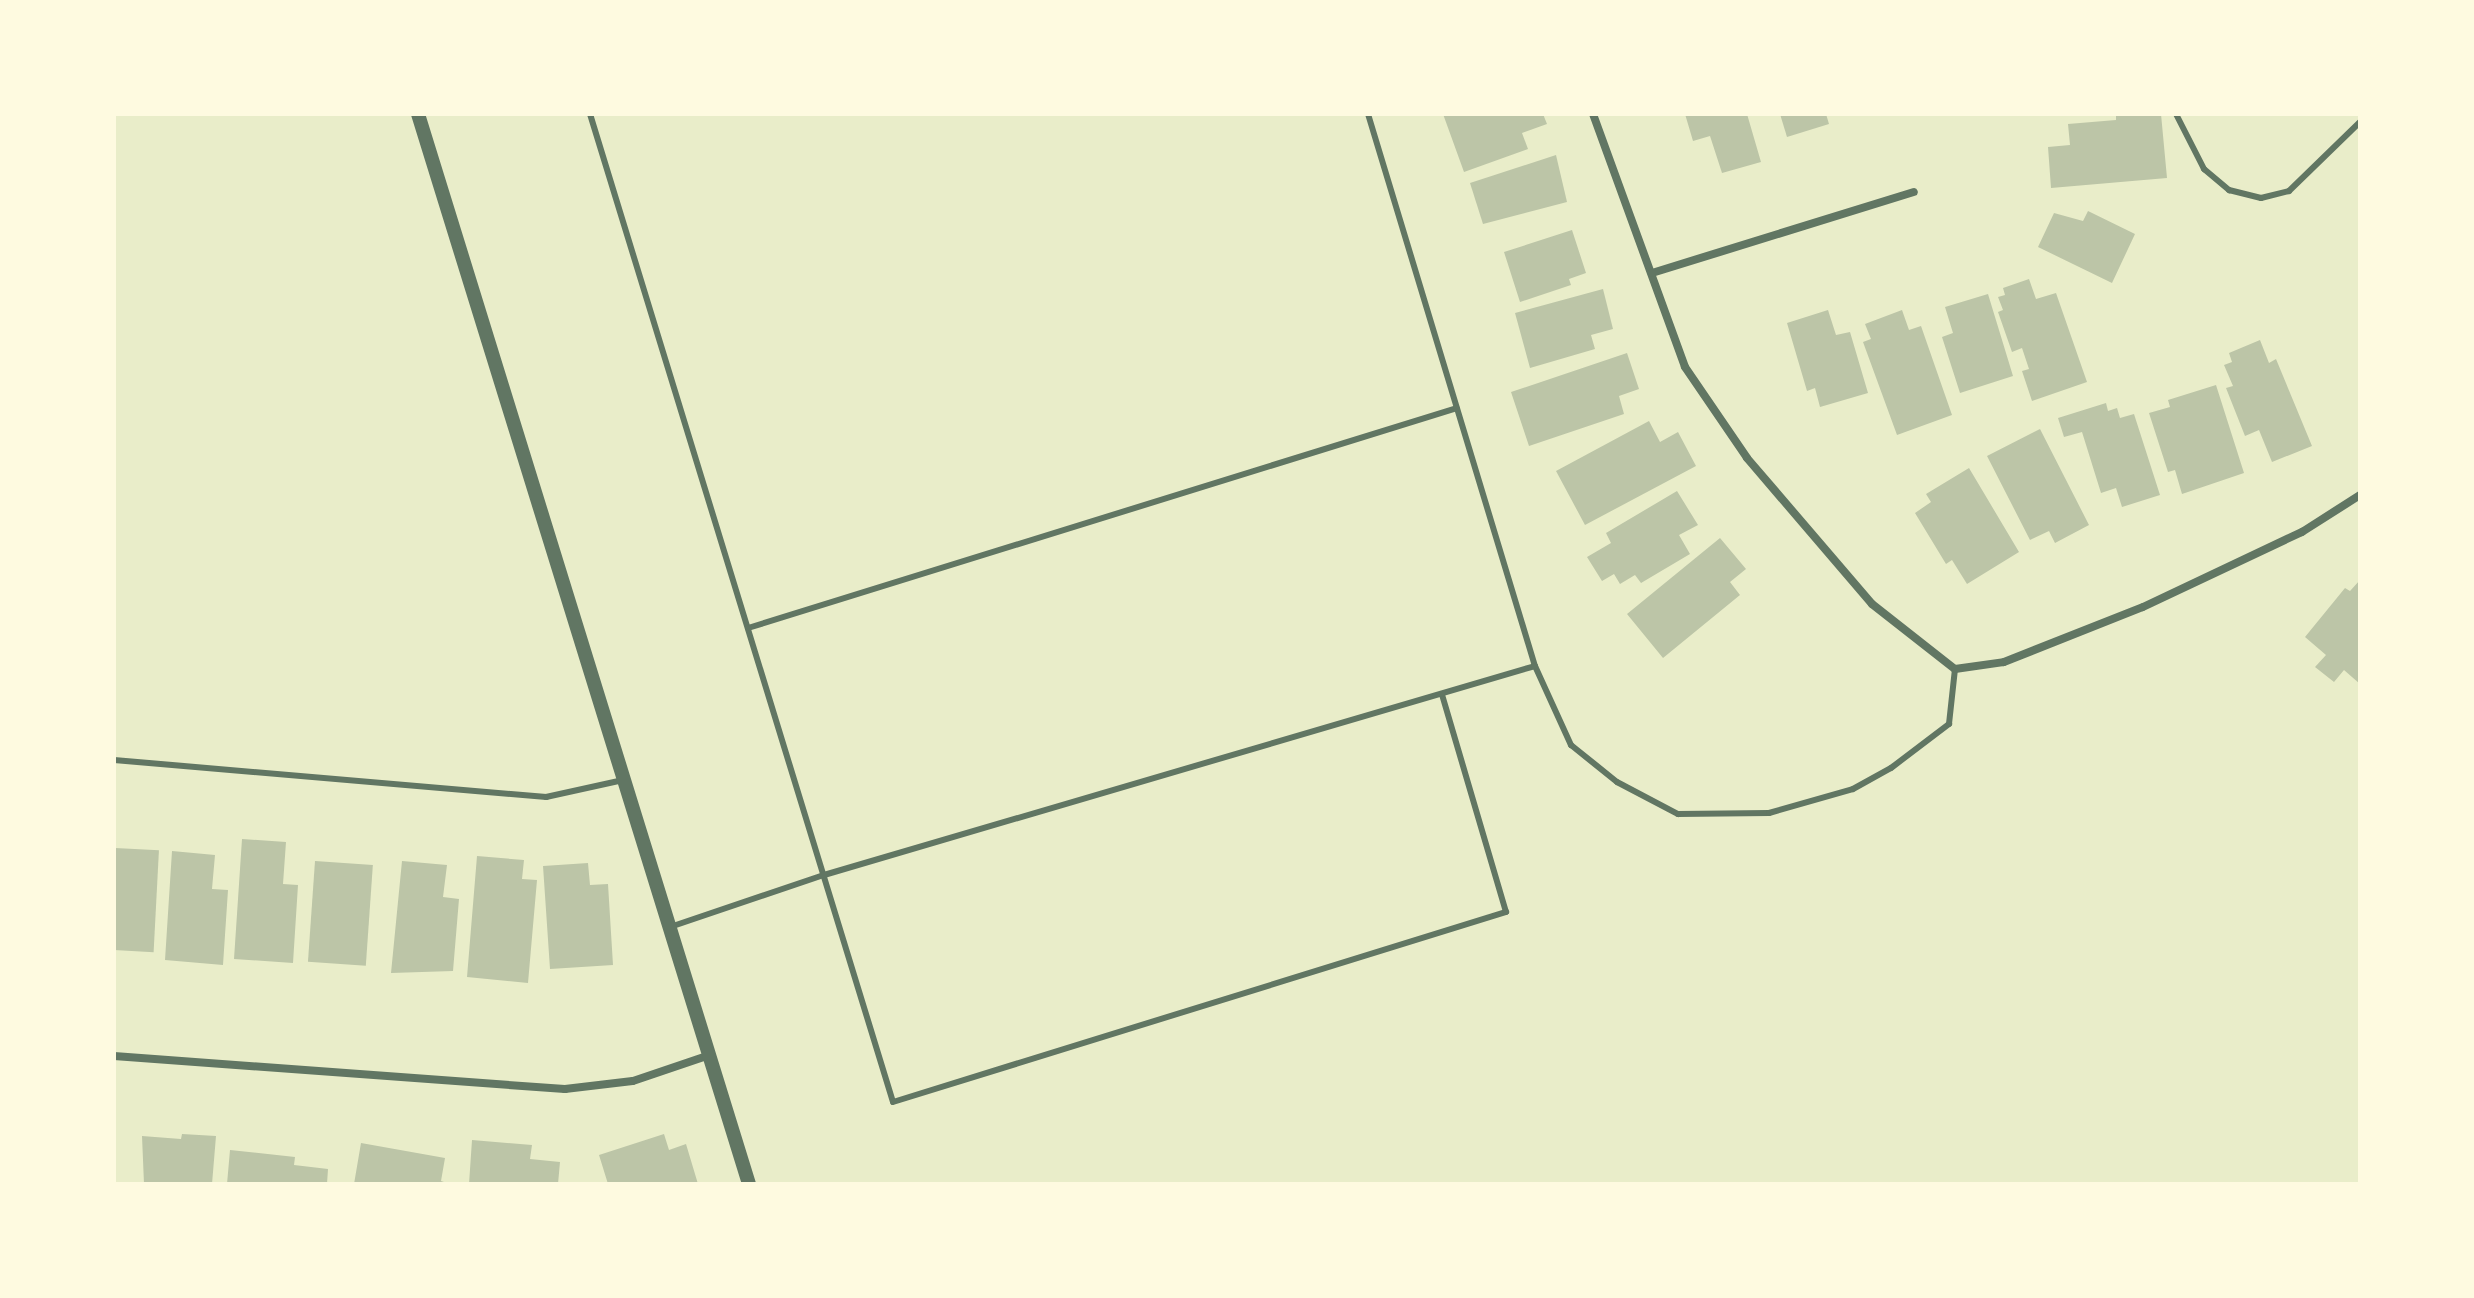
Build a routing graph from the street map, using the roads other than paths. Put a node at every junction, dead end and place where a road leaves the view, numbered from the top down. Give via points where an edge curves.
1 (590, 114) edge
2 (1368, 114) edge
3 (1593, 114) edge
4 (2176, 114) edge
5 (421, 115) edge
6 (2360, 122) edge
7 (1914, 192) dead end
8 (1652, 273) junction
9 (1457, 408) junction
10 (2360, 495) edge
11 (748, 628) junction
12 (1535, 666) junction
13 (1955, 669) junction
14 (1442, 694) junction
15 (114, 760) edge
16 (624, 780) junction
17 (824, 875) junction
18 (670, 927) junction
19 (710, 1055) junction
20 (114, 1056) edge
21 (749, 1184) edge

1 - 11 lane
2 - 9 lane
3 - 8 street
4 - 6 lane via 2204,169 2229,190 2261,198 2289,191
5 - 16 street
7 - 8 street
8 - 13 street via 1685,367 1747,458 1872,604
9 - 11 lane
9 - 12 lane
10 - 13 street via 2302,532 2143,607 2029,652 1974,669
11 - 17 lane
12 - 13 lane via 1571,745 1617,782 1678,814 1769,813 1853,789 1949,724
12 - 14 lane
14 - 17 lane
14 - 17 lane via 1506,912 893,1102
15 - 16 lane via 546,797
16 - 18 street
17 - 18 lane
18 - 19 street
19 - 20 street via 633,1081 565,1089
19 - 21 street

